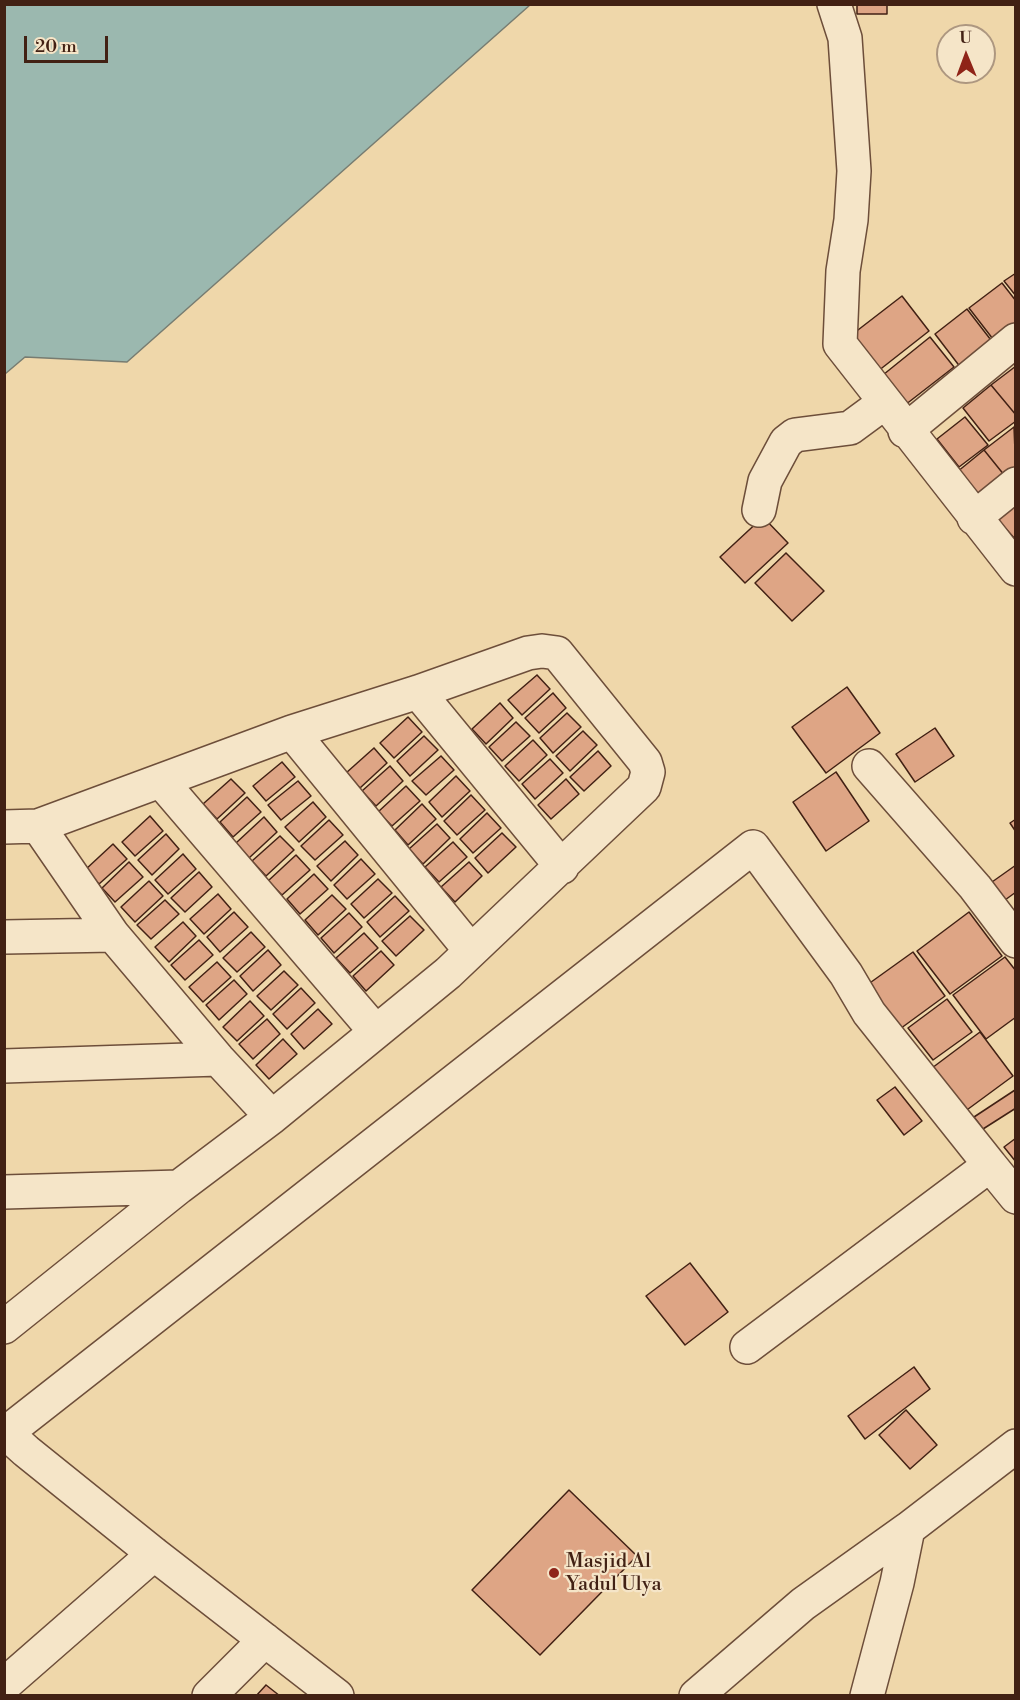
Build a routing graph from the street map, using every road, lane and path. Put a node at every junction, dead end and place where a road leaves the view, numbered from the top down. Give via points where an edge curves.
1 (834, 4) edge
2 (1016, 340) edge
3 (871, 413) junction
4 (905, 431) junction
5 (1016, 484) edge
6 (759, 510) dead end
7 (974, 518) junction
8 (1016, 569) edge
9 (418, 692) junction
10 (292, 732) junction
11 (869, 766) dead end
12 (161, 781) junction
13 (38, 826) junction
14 (4, 827) edge
15 (562, 867) junction
16 (113, 935) junction
17 (4, 937) edge
18 (1016, 941) edge
19 (471, 951) junction
20 (376, 1032) junction
21 (218, 1059) junction
22 (4, 1066) edge
23 (272, 1117) junction
24 (990, 1165) junction
25 (179, 1187) junction
26 (4, 1192) edge
27 (1016, 1197) edge
28 (4, 1327) edge
29 (747, 1347) dead end
30 (10, 1442) edge
31 (1016, 1446) edge
32 (908, 1529) junction
33 (154, 1554) junction
34 (265, 1640) junction
35 (4, 1685) edge
36 (209, 1695) edge
37 (337, 1695) edge
38 (696, 1695) edge
39 (867, 1695) edge

1 - 3 street via 844,38 854,171 840,344
2 - 4 street
3 - 4 street
3 - 6 street via 841,431 795,435 786,442 765,481
4 - 7 street
5 - 7 street
7 - 8 street
9 - 10 street
9 - 15 street
9 - 15 street via 542,651 557,653 572,671 645,762 648,772 644,787
10 - 12 street
10 - 19 street
11 - 18 street via 975,887
12 - 13 street
12 - 20 street
13 - 14 street
13 - 16 street
15 - 19 street
16 - 17 street
16 - 21 street
19 - 20 street
20 - 23 street
21 - 22 street
21 - 23 street
23 - 25 street
24 - 27 street
24 - 29 street
24 - 30 street via 869,1013 846,974 753,847
25 - 26 street
25 - 28 street
30 - 33 street
31 - 32 street
32 - 38 street via 802,1604
32 - 39 street
33 - 34 street
33 - 35 street
34 - 36 street
34 - 37 street

